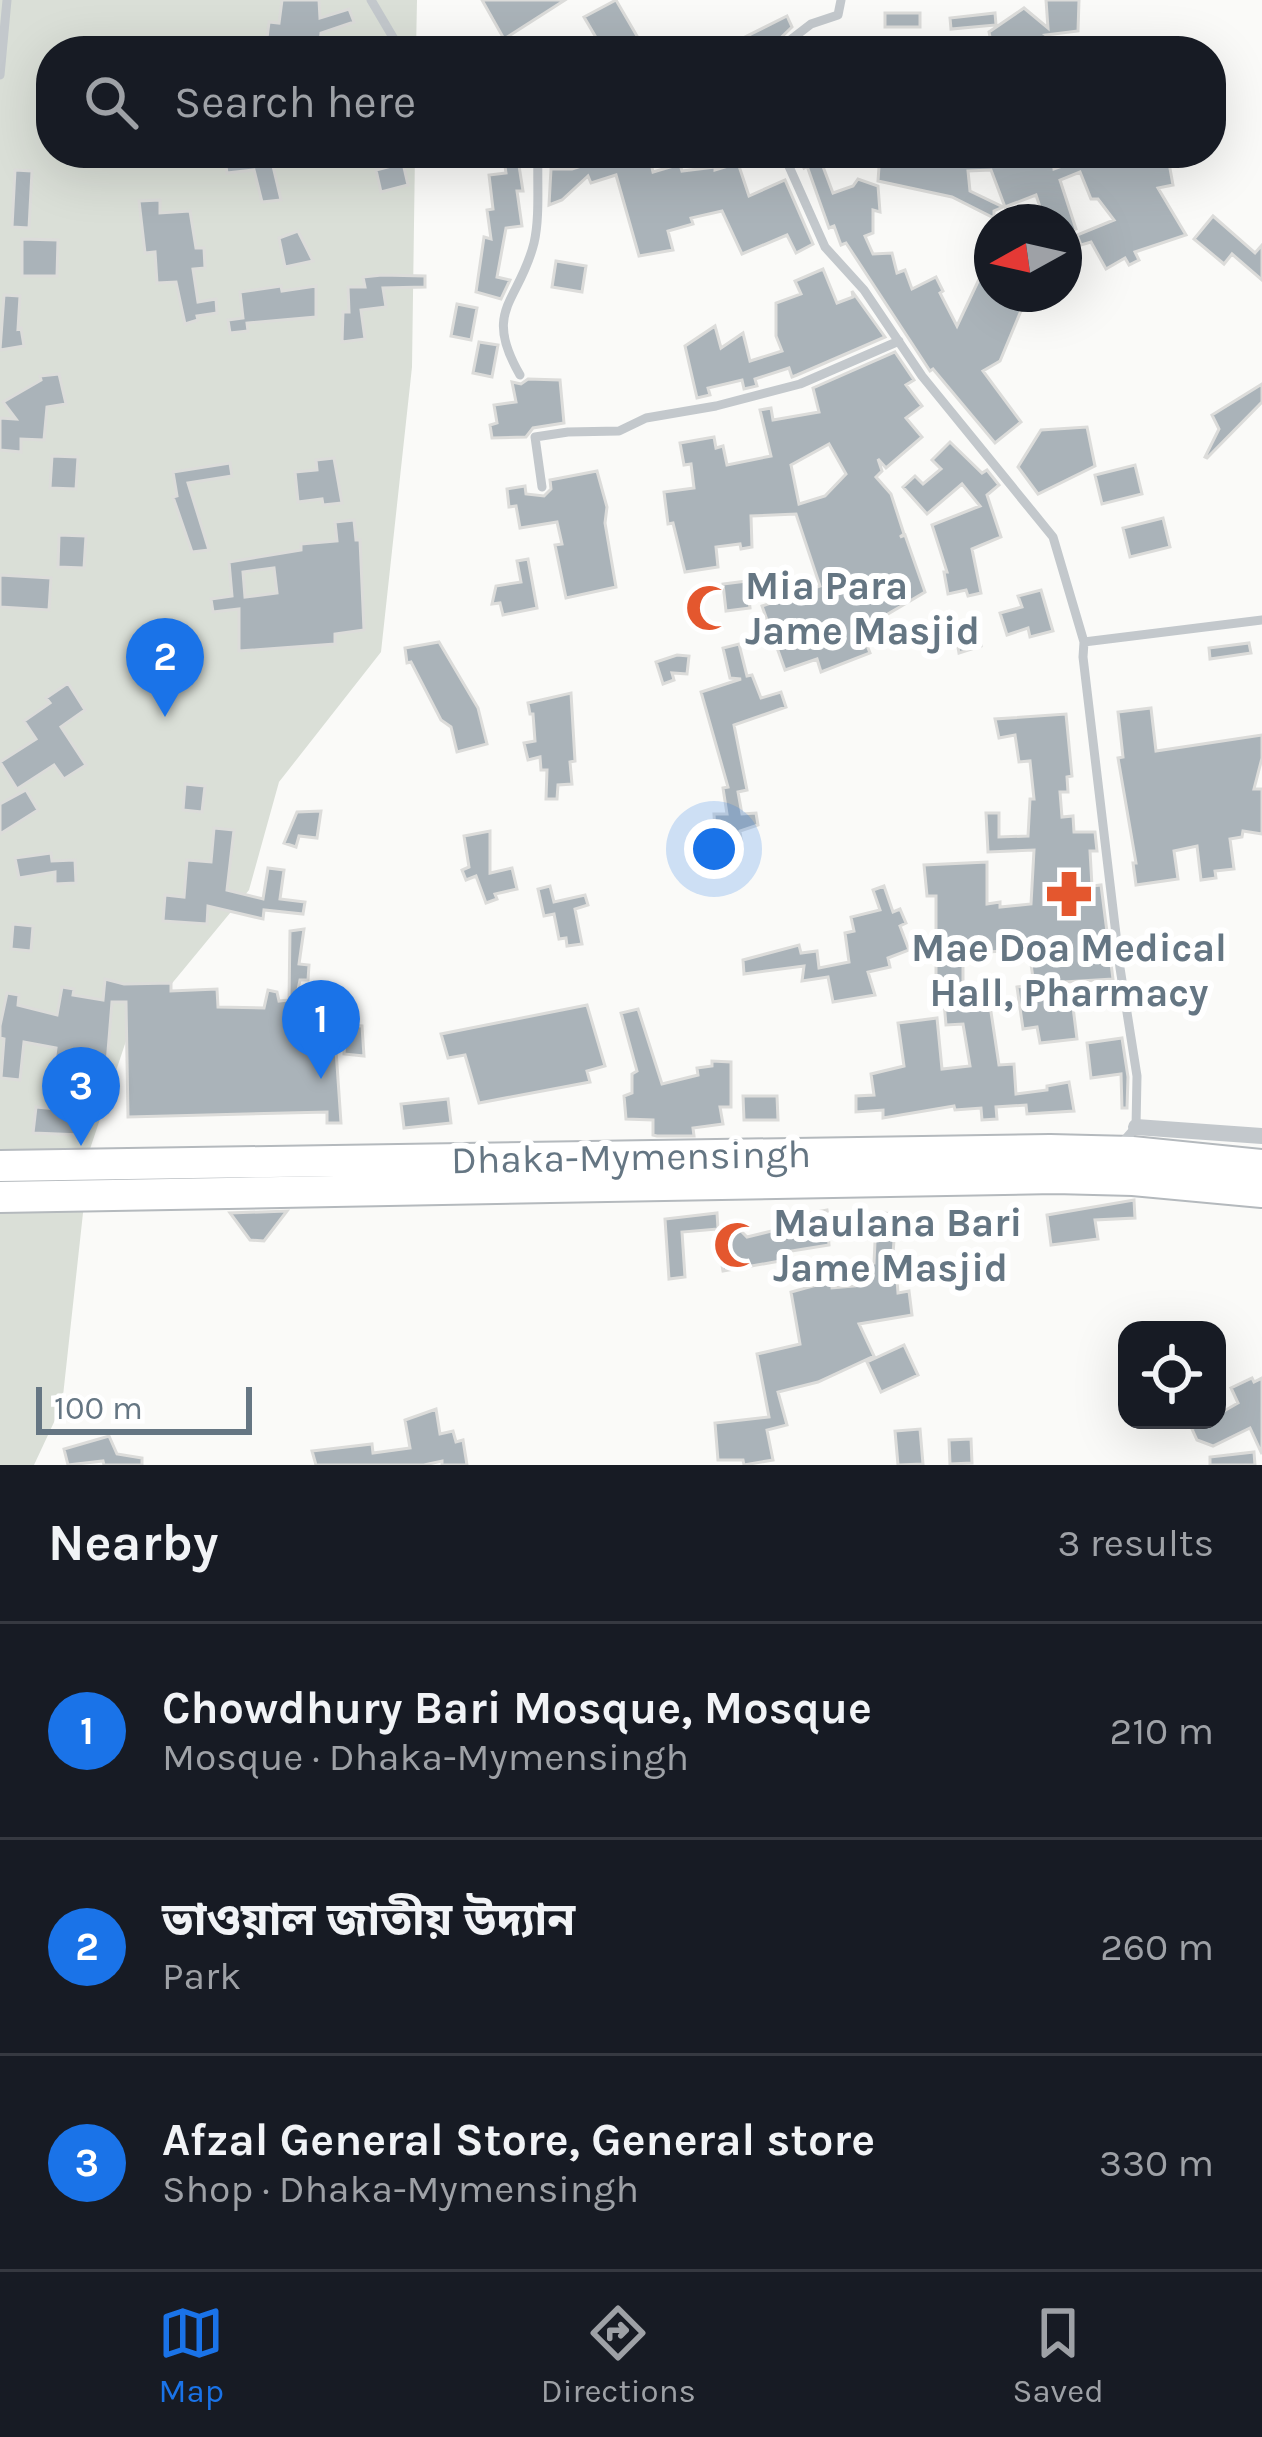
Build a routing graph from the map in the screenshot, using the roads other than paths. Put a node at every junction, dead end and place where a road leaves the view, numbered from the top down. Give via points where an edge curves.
1 (7, 0) edge
2 (371, 0) edge
3 (841, 0) edge
4 (393, 36) edge
5 (795, 36) edge
6 (0, 75) edge
7 (533, 168) edge
8 (790, 168) edge
9 (898, 341) junction
10 (520, 375) dead end
11 (542, 487) dead end
12 (1262, 620) edge
13 (1084, 642) junction
14 (1136, 1126) junction
15 (1262, 1136) edge
16 (1115, 1151) junction
17 (1262, 1165) edge
18 (0, 1166) edge
19 (1262, 1192) edge
20 (0, 1197) edge

1 - 6 lane
2 - 4 lane
3 - 5 lane via 838,15
7 - 10 lane via 534,242 502,332
8 - 9 lane via 825,247
9 - 11 lane via 800,384 619,431 536,437
9 - 13 lane via 1053,537
12 - 13 lane
13 - 14 lane via 1137,1076
14 - 15 street
14 - 16 lane
16 - 17 highway, Dhaka-Mymensingh
16 - 18 highway, Dhaka-Mymensingh
19 - 20 highway, Dhaka-Mymensingh via 1055,1178

